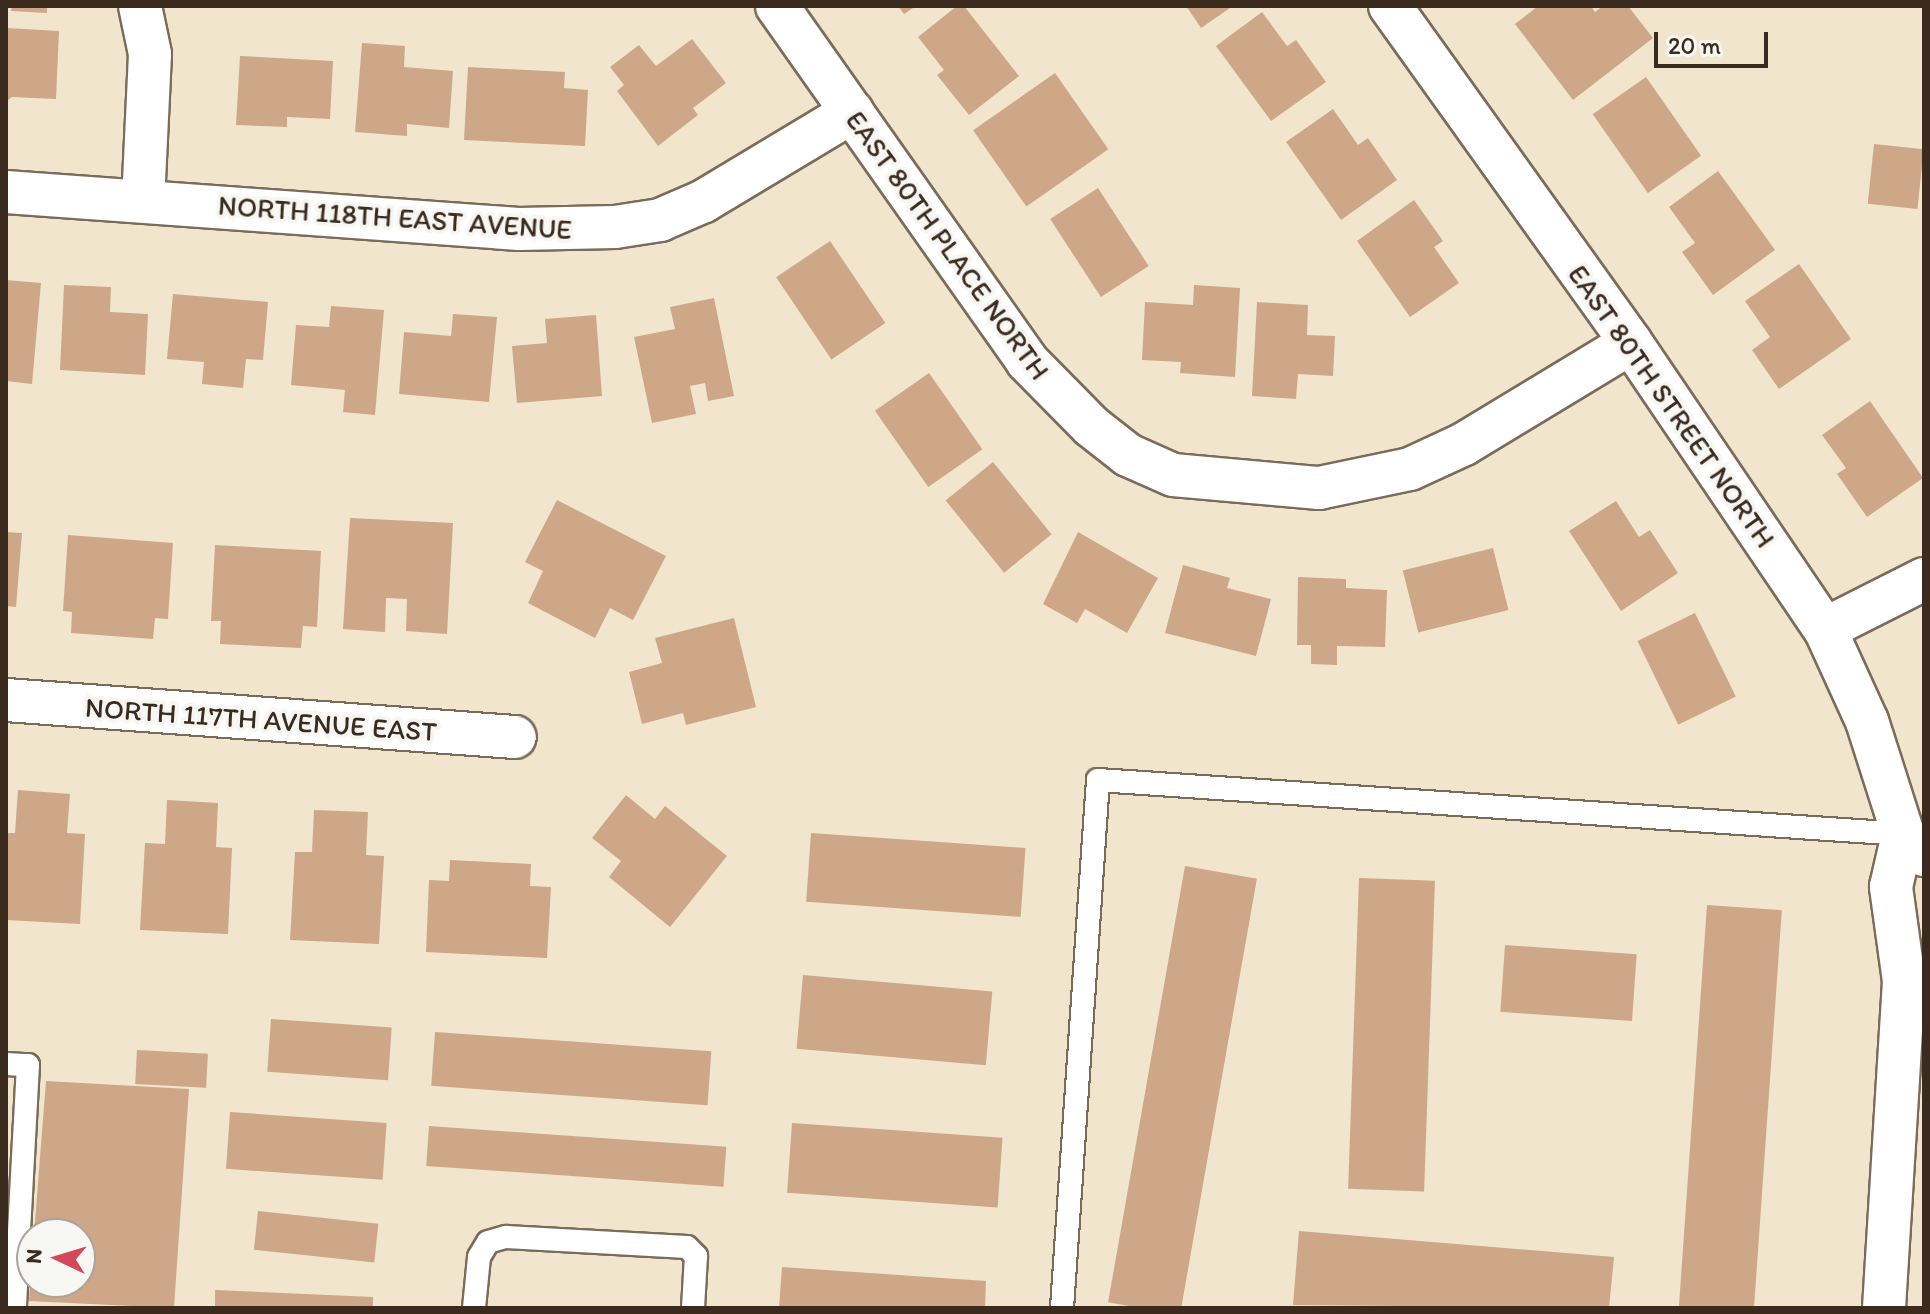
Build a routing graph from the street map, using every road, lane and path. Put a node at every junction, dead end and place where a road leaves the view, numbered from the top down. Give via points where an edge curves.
1 (140, 6) edge
2 (777, 6) edge
3 (1390, 6) edge
4 (852, 112) junction
5 (6, 192) edge
6 (143, 200) junction
7 (1631, 343) junction
8 (1924, 579) edge
9 (1825, 629) junction
10 (6, 700) edge
11 (515, 737) dead end
12 (1914, 844) edge
13 (6, 1064) edge
14 (15, 1308) edge
15 (474, 1308) edge
16 (693, 1308) edge
17 (1062, 1308) edge
18 (1884, 1308) edge

1 - 6 street via 150,54
2 - 4 street, EAST 80TH PLACE NORTH
3 - 7 street, EAST 80TH STREET NORTH
4 - 6 street, NORTH 118TH EAST AVENUE via 704,201 660,220 615,227 519,229
4 - 7 street, EAST 80TH PLACE NORTH via 1027,361 1128,455 1173,475 1319,488 1410,469 1464,444
5 - 6 street, NORTH 118TH EAST AVENUE
7 - 9 street, EAST 80TH STREET NORTH
8 - 9 street
9 - 12 street, EAST 80TH STREET NORTH
10 - 11 street, NORTH 117TH AVENUE EAST
12 - 17 lane via 1098,780
12 - 18 street via 1891,887 1904,981
13 - 14 lane via 28,1065
15 - 16 lane via 479,1257 488,1242 506,1237 687,1247 696,1256

